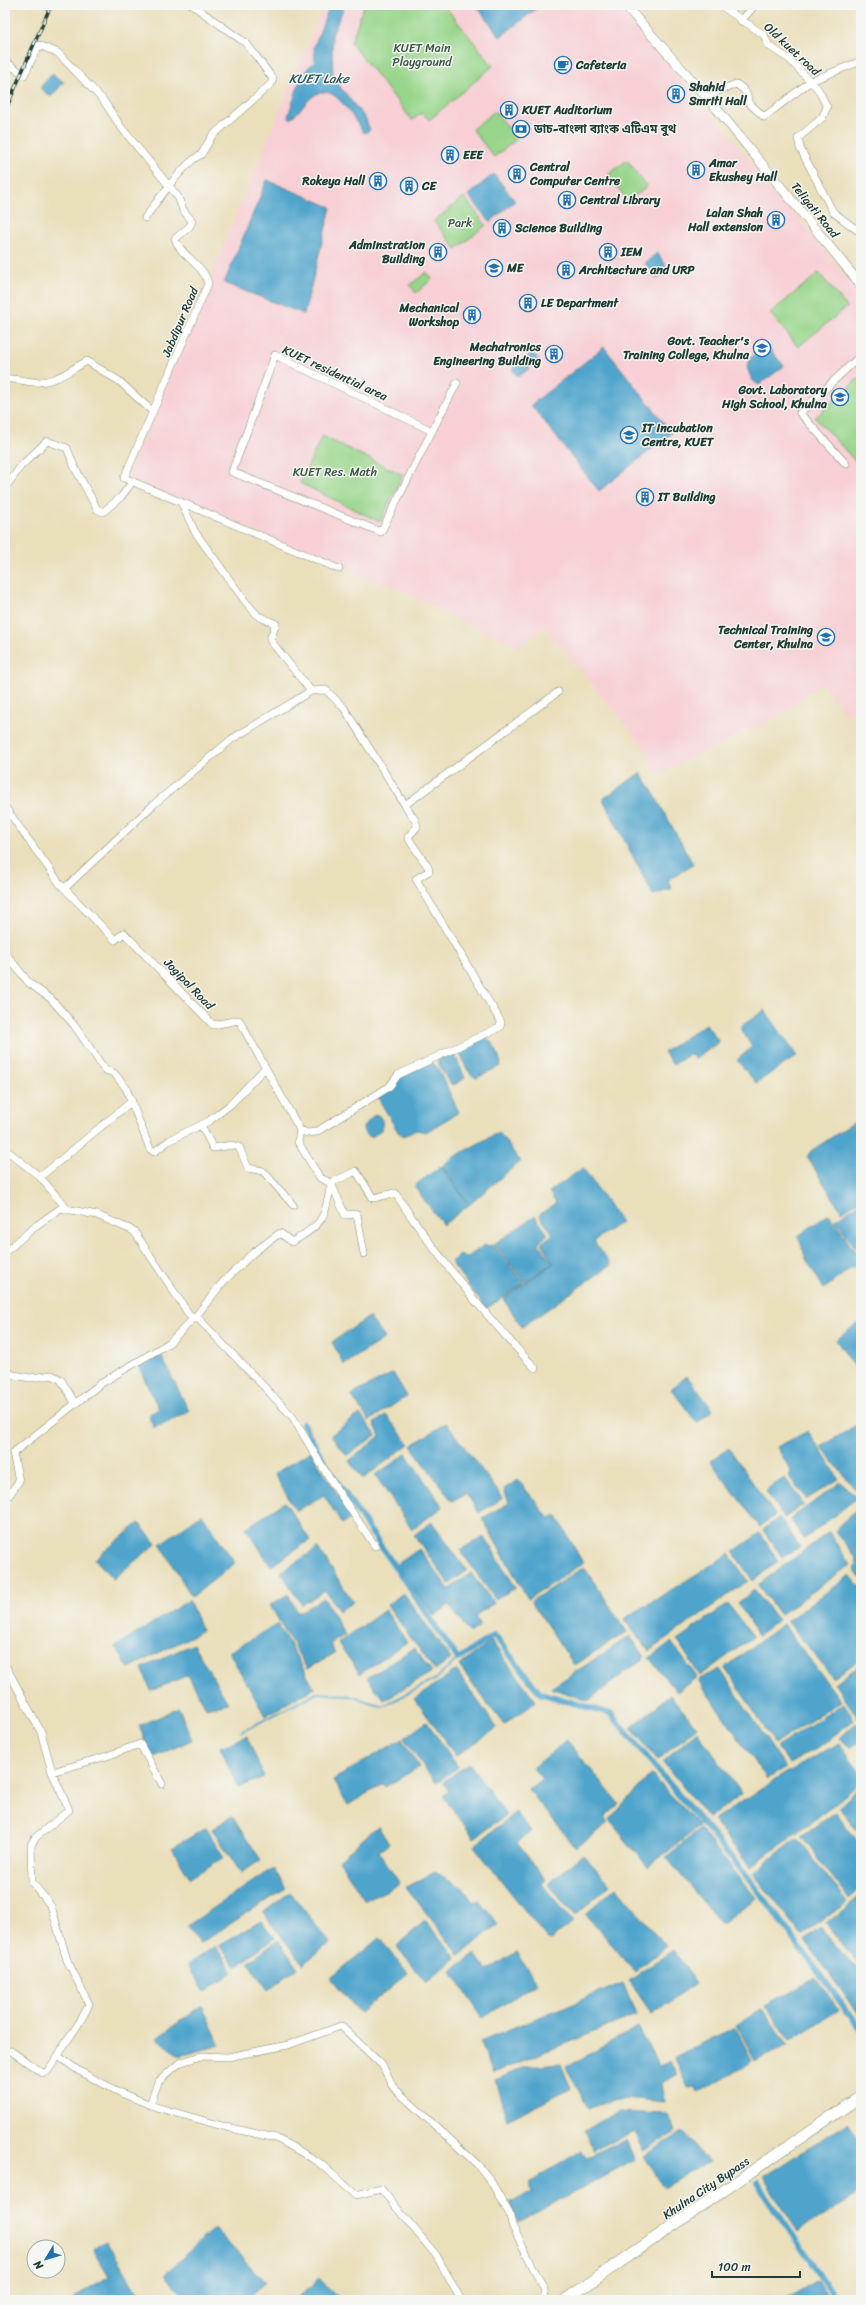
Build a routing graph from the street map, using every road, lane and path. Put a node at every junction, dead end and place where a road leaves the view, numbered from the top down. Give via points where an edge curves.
1 (192, 5) edge
2 (625, 5) edge
3 (720, 5) edge
4 (755, 5) edge
5 (741, 21) junction
6 (5, 61) edge
7 (861, 61) edge
8 (811, 81) junction
9 (706, 96) junction
10 (169, 187) junction
11 (145, 218) dead end
12 (861, 233) edge
13 (861, 285) edge
14 (861, 355) edge
15 (5, 379) edge
16 (457, 383) dead end
17 (153, 412) junction
18 (432, 432) junction
19 (846, 464) dead end
20 (132, 481) junction
21 (5, 488) edge
22 (181, 502) junction
23 (340, 569) dead end
24 (311, 691) junction
25 (558, 692) dead end
26 (404, 805) junction
27 (5, 807) edge
28 (65, 888) junction
29 (5, 953) edge
30 (265, 1068) junction
31 (132, 1101) junction
32 (201, 1125) junction
33 (300, 1130) junction
34 (5, 1149) edge
35 (40, 1177) junction
36 (330, 1183) junction
37 (293, 1205) dead end
38 (68, 1210) junction
39 (5, 1252) edge
40 (364, 1254) dead end
41 (194, 1318) junction
42 (5, 1367) edge
43 (535, 1368) dead end
44 (75, 1403) junction
45 (5, 1501) edge
46 (375, 1546) dead end
47 (5, 1666) edge
48 (52, 1772) junction
49 (162, 1784) dead end
50 (11, 2051) dead end
51 (58, 2056) junction
52 (861, 2096) edge
53 (150, 2104) junction
54 (461, 2300) edge
55 (545, 2300) edge
56 (565, 2300) edge

1 - 10 street via 247,44 273,79 271,84 212,136 201,154 196,156
2 - 9 main road, Teligati Road
3 - 5 street, Old kuet road
4 - 5 street
5 - 8 street, Old kuet road via 764,36 769,46 789,59
6 - 10 street, Jabdipur Road via 24,75 39,45 58,53 103,100
7 - 8 street
8 - 9 street via 764,117 748,102 748,96 743,88 736,84
8 - 12 street, Old kuet road via 827,107 822,118 798,138 800,148 833,212
9 - 13 main road, Teligati Road
10 - 11 street
10 - 17 street, Jabdipur Road via 192,221 175,239 177,246 202,272 208,284
14 - 19 street via 800,413
15 - 17 street via 52,381 88,361 119,381
16 - 18 street
17 - 20 street, Jabdipur Road via 124,478
18 - 18 street, KUET residential area via 381,532 232,472 275,355
20 - 21 street via 121,497 103,512 97,509 67,448 47,441 21,466
20 - 22 street
22 - 23 street
22 - 24 street via 195,532 245,601 258,616 276,624 270,640
24 - 26 street via 326,690 344,708
24 - 28 street via 232,739 153,805
25 - 26 street
26 - 33 street via 417,827 408,837 428,867 428,872 416,879 501,1022 500,1027 398,1075 389,1087 316,1132 306,1133
27 - 28 street, Jogipol Road via 21,832
28 - 30 street, Jogipol Road via 115,940 124,933 213,1025 239,1020
29 - 31 street via 29,983 51,1000 74,1025 105,1070 114,1073 126,1088
30 - 32 street via 230,1104
30 - 33 street, Jogipol Road
31 - 32 street via 150,1149 154,1152 170,1140
31 - 35 street
32 - 37 street via 213,1148 232,1145 239,1148 248,1168 263,1171
33 - 36 street, Jogipol Road via 298,1142 320,1178
34 - 35 street
35 - 38 street
36 - 40 street via 345,1215 357,1214
36 - 41 street via 324,1216 310,1231 292,1242 280,1233 254,1252 223,1282
36 - 43 street via 356,1171 373,1198 395,1193 426,1240
38 - 39 street via 61,1208
38 - 41 street via 97,1215 134,1231
41 - 44 street via 169,1343 100,1384
41 - 46 street via 292,1416
42 - 44 street via 9,1374 30,1378 52,1375 61,1380
44 - 45 street via 12,1454 19,1481
47 - 48 street via 41,1732
48 - 49 street via 140,1744
48 - 51 street via 69,1810 30,1845 32,1882 51,1906 67,1960 89,2004 85,2015
50 - 51 street via 42,2073 47,2072
51 - 53 street via 79,2071 121,2093
52 - 56 highway, Khulna City Bypass
53 - 54 street via 226,2127 276,2138 317,2161 356,2195 381,2188 436,2255
53 - 55 street via 158,2082 179,2062 201,2056 228,2057 288,2045 341,2026 382,2065 394,2088 478,2164 490,2180 509,2213 512,2225 544,2289

